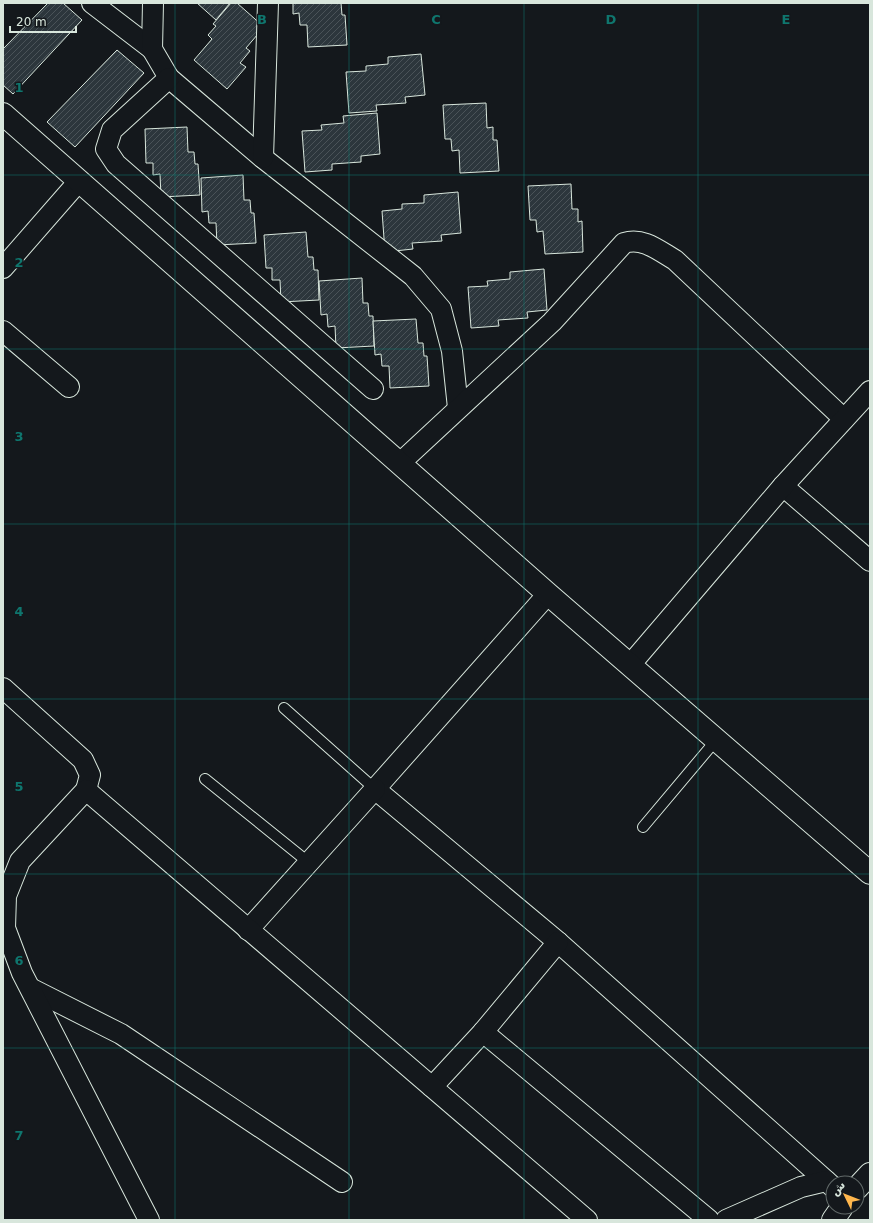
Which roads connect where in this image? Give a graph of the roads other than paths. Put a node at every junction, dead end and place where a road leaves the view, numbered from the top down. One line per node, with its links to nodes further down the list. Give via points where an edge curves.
1 (92, 3): 4 (street)
2 (153, 3): 4 (street)
3 (268, 3): 7 (street)
4 (152, 49): 5 (street)
5 (169, 78): 7 (street); 12 (street, via 112,130 106,149 116,164)
6 (3, 114): 8 (main road)
7 (263, 158): 14 (street, via 413,276 441,309 452,351)
8 (79, 181): 9 (street); 16 (main road)
9 (3, 268)
10 (3, 331): 11 (street)
11 (69, 387)
12 (373, 389)
13 (870, 391): 15 (street)
14 (458, 408): 15 (street, via 552,322 624,243 633,240 648,244 675,260); 16 (street)
15 (844, 419): 17 (street)
16 (400, 463): 19 (main road)
17 (783, 486): 18 (street); 20 (street)
18 (870, 561)
19 (548, 594): 20 (main road); 25 (street)
20 (630, 665): 23 (main road)
21 (3, 688): 26 (street, via 83,760 90,775)
22 (284, 708): 25 (lane)
23 (717, 739): 27 (lane); 29 (main road)
24 (205, 779): 28 (lane)
25 (375, 788): 28 (street); 31 (street)
26 (86, 790): 30 (street); 32 (street, via 20,861 6,896 5,928 22,973)
27 (643, 827)
28 (308, 862): 30 (street)
29 (870, 873)
30 (248, 930): 34 (street)
31 (558, 942): 33 (street); 35 (street)
32 (32, 989): 36 (street, via 121,1034); 38 (street)
33 (483, 1032): 34 (street); 40 (street)
34 (432, 1087): 39 (street)
35 (825, 1180)
36 (342, 1182)
37 (825, 1184): 41 (street, via 801,1187)
38 (149, 1220)
39 (587, 1220)
40 (709, 1220)
41 (726, 1220)

